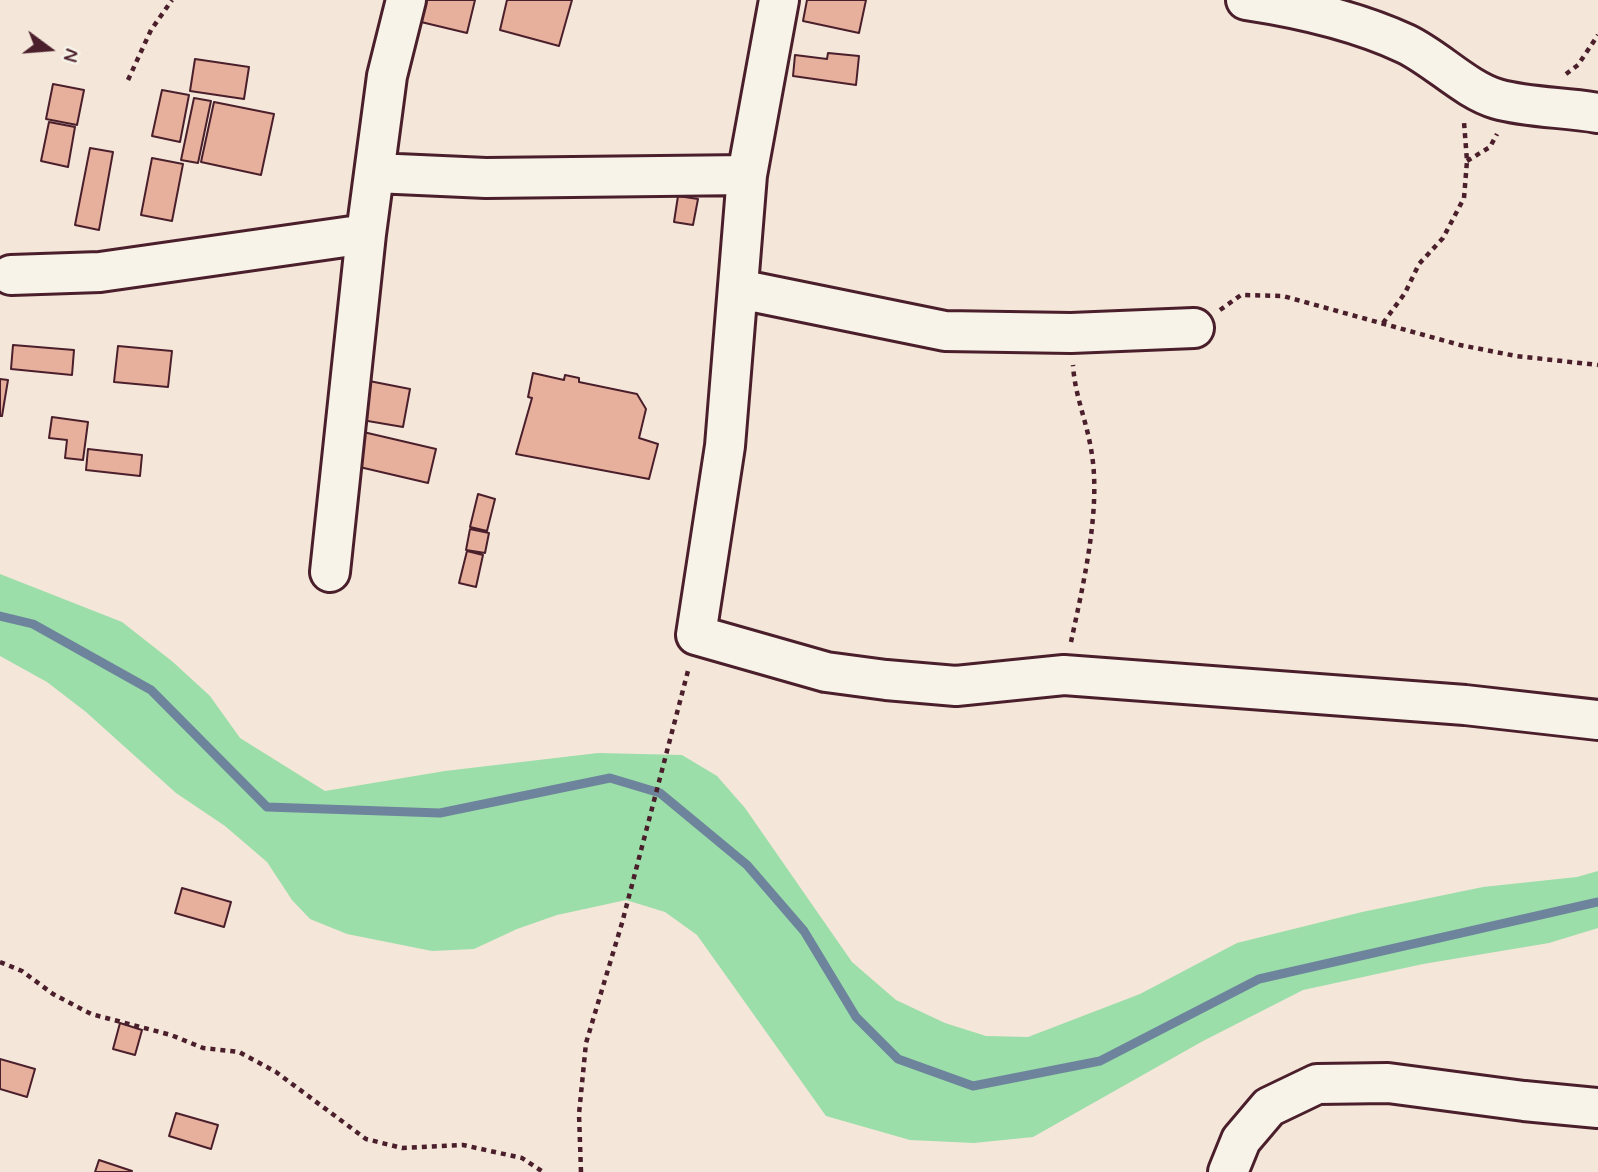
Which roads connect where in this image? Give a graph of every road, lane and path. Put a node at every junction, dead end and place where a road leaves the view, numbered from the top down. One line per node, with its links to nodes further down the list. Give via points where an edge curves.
1 (172, 0): 6 (path, via 150,30)
2 (406, 0): 8 (street, via 387,76)
3 (779, 0): 9 (street)
4 (1246, 0): 5 (street, via 1330,18 1405,44)
5 (1445, 66): 7 (street, via 1462,81 1498,99); 13 (path, via 1458,90 1464,119 1468,161 1464,198 1443,239 1419,264)
6 (128, 80)
7 (1598, 113)
8 (375, 173): 9 (street, via 486,178); 10 (street)
9 (747, 175): 12 (street)
10 (366, 234): 11 (street, via 100,272); 17 (street)
11 (10, 275)
12 (739, 289): 15 (street, via 946,331); 18 (street, via 725,446)
13 (1383, 323): 14 (path, via 1283,296 1241,295); 16 (path, via 1516,356)
14 (1194, 328): 15 (street)
15 (1071, 333): 19 (path, via 1075,394 1091,450 1093,498 1081,594)
16 (1598, 365)
17 (330, 572)
18 (696, 635): 19 (street, via 826,672 886,680 957,685); 24 (path, via 629,897 586,1043 579,1114)
19 (1064, 675): 20 (street, via 1465,705)
20 (1598, 720)
21 (0, 962): 23 (path, via 91,1014 172,1034 203,1048 239,1052 276,1072 366,1139 402,1148 463,1145 522,1158)
22 (1598, 1108): 25 (street, via 1388,1083 1317,1084 1269,1107 1241,1140)
23 (544, 1172)
24 (581, 1172)
25 (1228, 1172)

